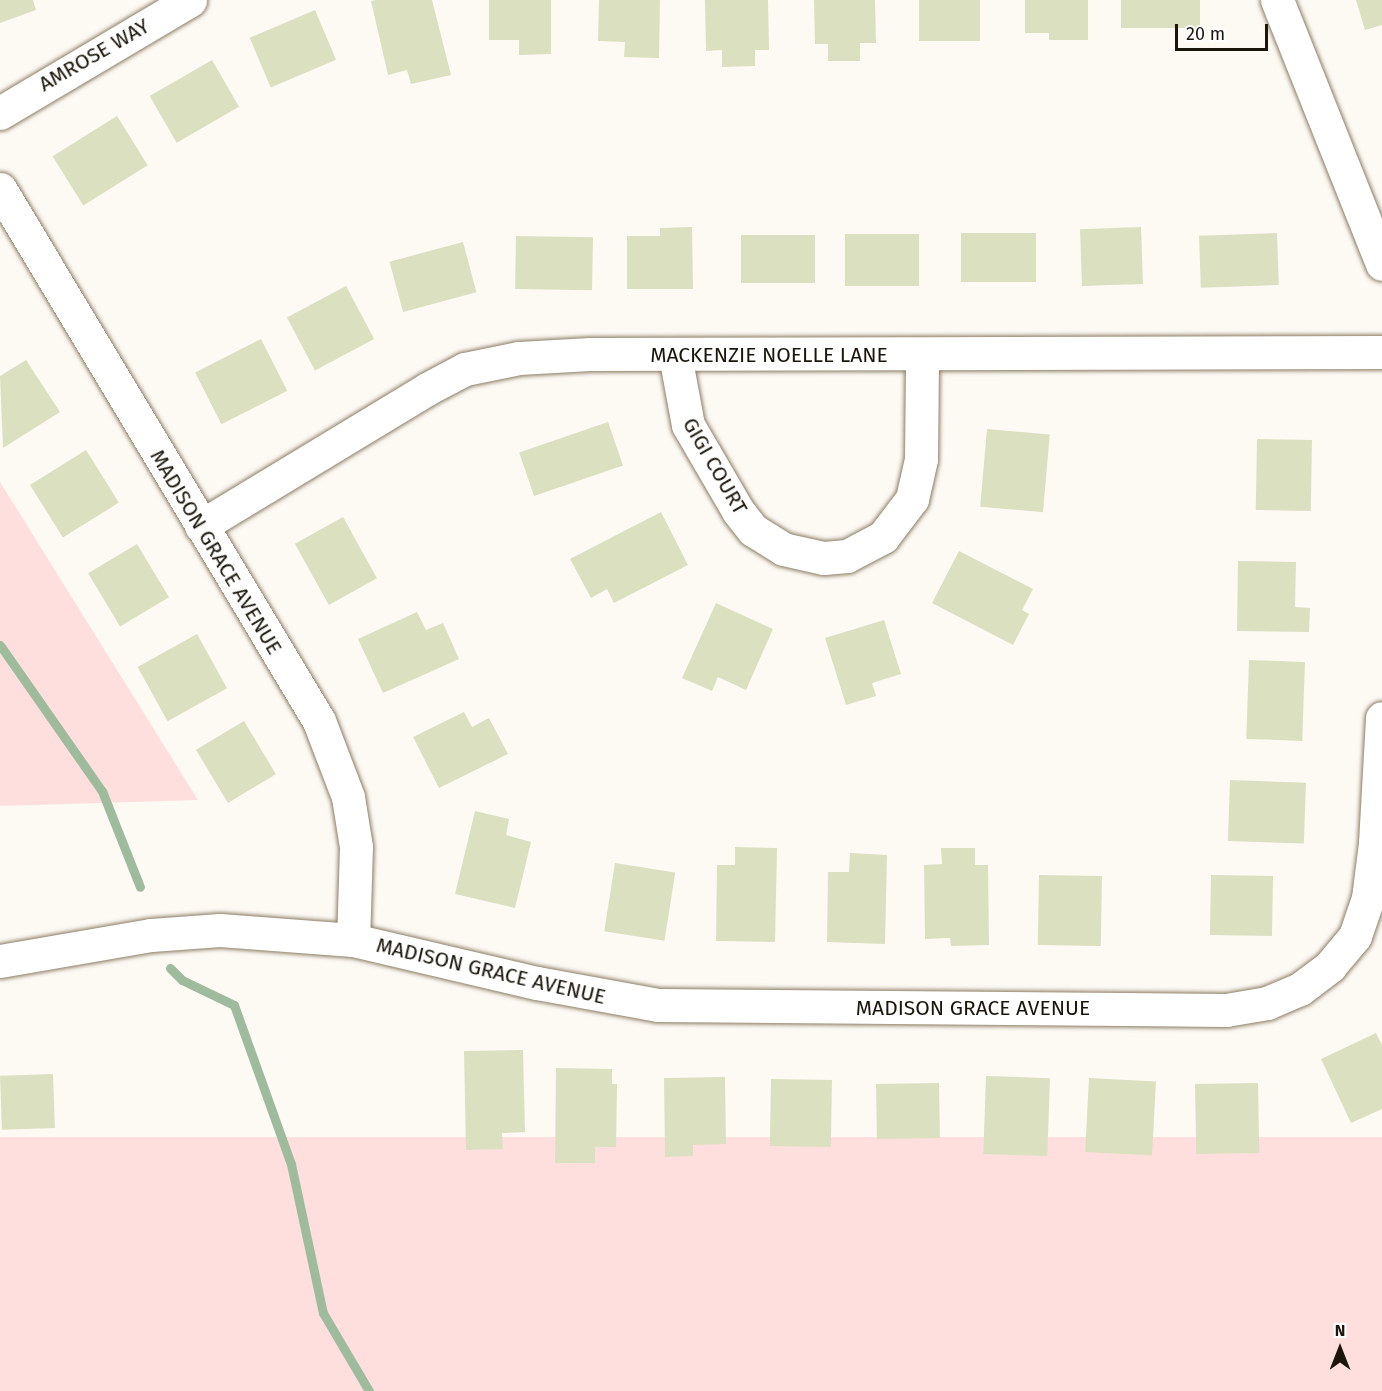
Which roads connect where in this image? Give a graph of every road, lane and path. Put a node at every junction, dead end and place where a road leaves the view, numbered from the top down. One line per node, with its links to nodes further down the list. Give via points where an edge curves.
1 (190, 0): 3 (street, AMROSE WAY)
2 (1277, 0): 5 (street)
3 (0, 113)
4 (0, 189): 9 (street, MADISON GRACE AVENUE)
5 (1382, 264)
6 (1382, 352): 8 (street, MACKENZIE NOELLE LANE)
7 (675, 355): 8 (street, MACKENZIE NOELLE LANE); 8 (street, GIGI COURT, via 688,425 738,511 753,530 783,549 824,558 847,556 883,537 912,499 921,459); 9 (street, MACKENZIE NOELLE LANE, via 519,358 465,369)
8 (922, 355)
9 (201, 526): 11 (street, MADISON GRACE AVENUE, via 319,721 337,759 356,847)
10 (1382, 718): 11 (street, MADISON GRACE AVENUE, via 1375,843 1368,898 1355,936 1315,978 1267,1003 1226,1010 658,1005 537,983)
11 (353, 940): 12 (street, MADISON GRACE AVENUE, via 220,930 151,935)
12 (0, 961)

